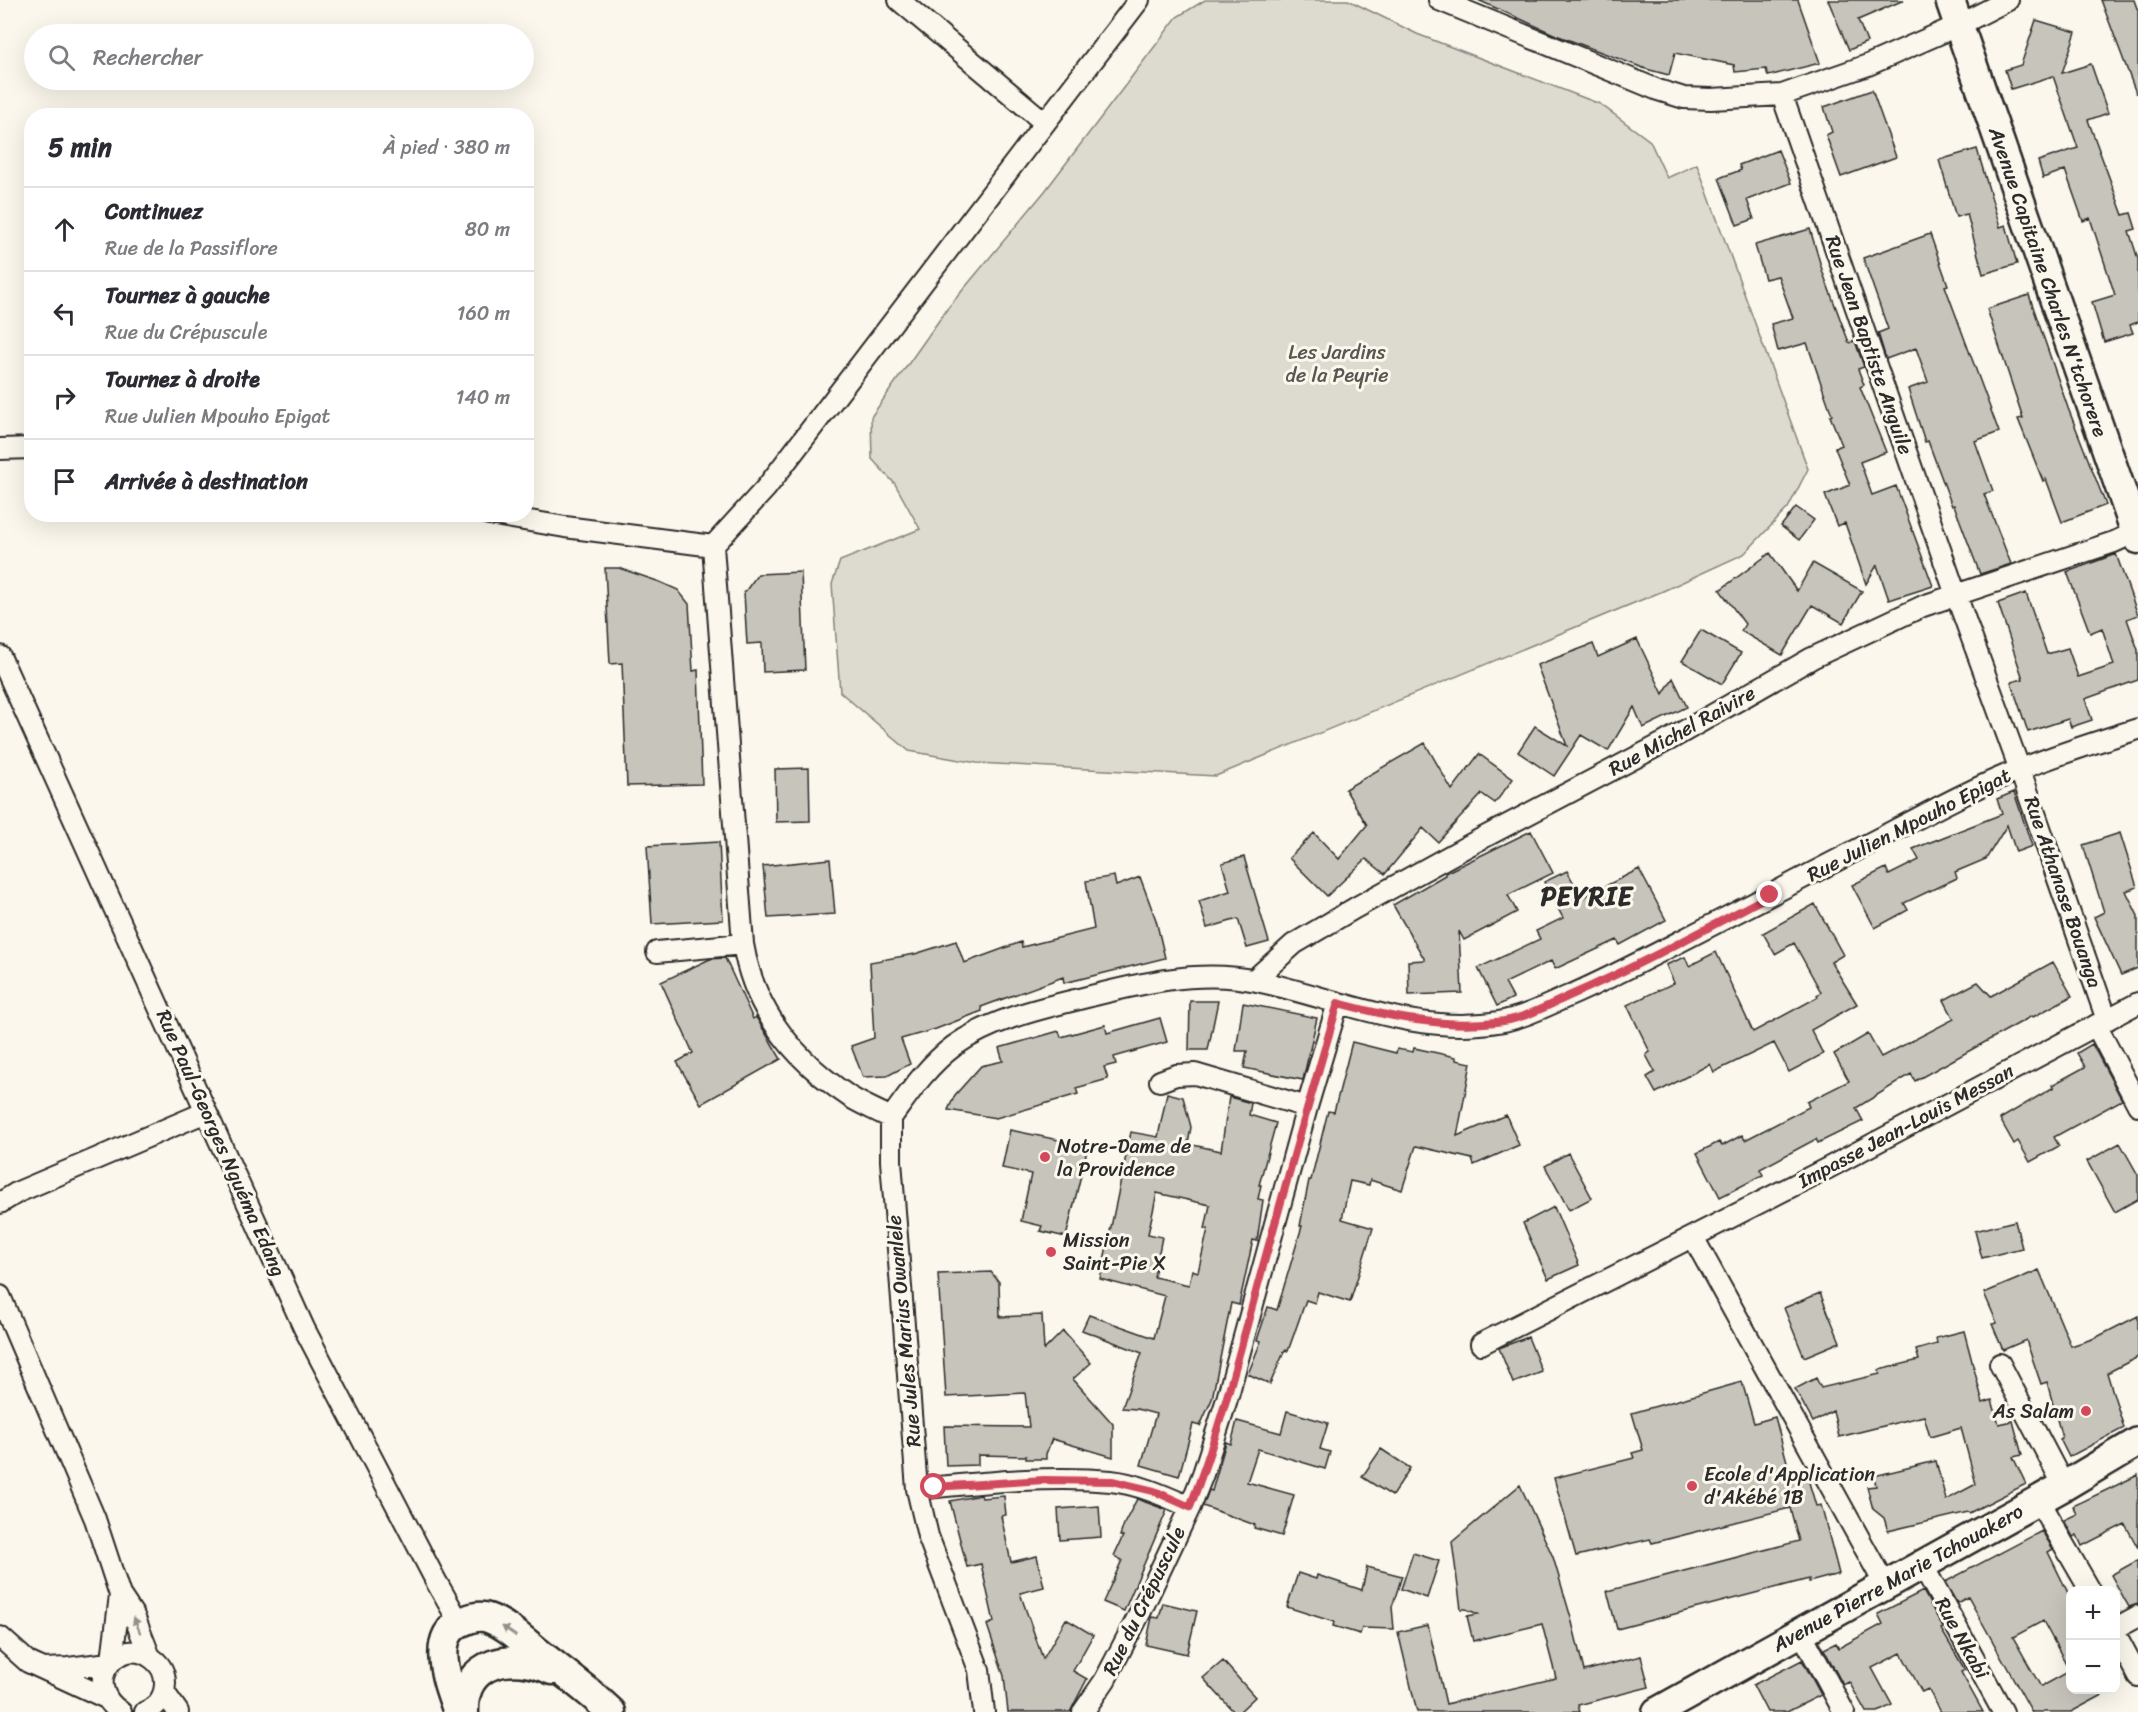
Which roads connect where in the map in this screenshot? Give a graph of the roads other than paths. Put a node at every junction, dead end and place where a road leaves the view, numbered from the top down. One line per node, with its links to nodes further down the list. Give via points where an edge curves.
1 (899, 0): 7 (street)
2 (1139, 0): 7 (street)
3 (1439, 0): 6 (street, via 1684,98)
4 (2008, 0): 5 (street)
5 (1954, 13): 6 (street, via 1868,65); 11 (main road, Avenue Capitaine Charles N'tchorere)
6 (1782, 95): 13 (street, Rue Jean Baptiste Anguile)
7 (1044, 122): 12 (street, via 766,488)
8 (24, 448): 9 (street)
9 (0, 449)
10 (534, 522): 12 (street)
11 (2135, 522): 13 (street, Rue Michel Raivire, via 2114,542)
12 (713, 546): 17 (street)
13 (1956, 595): 16 (street, Rue Athanase Bouanga); 19 (street, Rue Michel Raivire, via 1923,606 1812,658 1667,741 1425,870 1294,944)
14 (1, 660): 26 (street, Rue Paul-Georges Nguéma Edang)
15 (2138, 729): 16 (street, Rue Julien Mpouho Epigat)
16 (2020, 770): 20 (street, Rue Julien Mpouho Epigat, via 1925,814 1602,982 1534,1012 1499,1022 1461,1024 1385,1015); 22 (street, Rue Athanase Bouanga)
17 (743, 944): 18 (street); 27 (street, via 755,992 788,1043 852,1098)
18 (657, 952)
19 (1254, 980): 20 (street, Rue Julien Mpouho Epigat); 27 (street, Rue Julien Mpouho Epigat, via 1220,977 1150,982 1009,1019 956,1045 930,1066)
20 (1338, 1003): 25 (street, Rue du Crépuscule)
21 (2138, 1003): 22 (street, Impasse Jean-Louis Messan)
22 (2102, 1022): 24 (street, Rue Athanase Bouanga); 29 (street, Impasse Jean-Louis Messan)
23 (1160, 1081): 25 (street, via 1195,1074)
24 (2138, 1105)
25 (1307, 1107): 37 (street, Rue du Crépuscule, via 1227,1399)
26 (206, 1112): 28 (street); 43 (street, Rue Paul-Georges Nguéma Edang, via 304,1328)
27 (891, 1118): 35 (street, Rue Jules Marius Owanlele, via 891,1170)
28 (0, 1203)
29 (1693, 1237): 31 (street, Impasse Jean-Louis Messan); 39 (street)
30 (0, 1296): 41 (street, via 95,1519)
31 (1481, 1344)
32 (2000, 1364): 34 (street)
33 (2138, 1442): 34 (main road, Avenue Pierre Marie Tchouakero)
34 (2064, 1486): 36 (main road, Avenue Pierre Marie Tchouakero)
35 (916, 1489): 37 (street, via 1044,1480 1112,1481 1154,1491); 61 (street, Rue Jules Marius Owanlele, via 928,1536 979,1670)
36 (2038, 1500): 38 (main road, Avenue Pierre Marie Tchouakero); 40 (street)
37 (1190, 1507): 62 (street, Rue du Crépuscule, via 1111,1670)
38 (1922, 1564): 39 (main road, Avenue Pierre Marie Tchouakero); 65 (street, Rue Nkabi)
39 (1885, 1585): 45 (main road, Avenue Pierre Marie Tchouakero)
40 (2088, 1586)
41 (120, 1594): 48 (street, one-way to 41, via 134,1616); 49 (street)
42 (2138, 1616): 44 (street)
43 (459, 1622): 52 (main road, one-way to 43, via 486,1617); 58 (main road, via 449,1629 443,1658)
44 (2120, 1625)
45 (1801, 1632): 63 (main road, Avenue Pierre Marie Tchouakero); 64 (street)
46 (0, 1637): 50 (street, via 28,1662)
47 (2118, 1640): 51 (street)
48 (150, 1657): 49 (street, via 130,1652); 53 (street, via 163,1672)
49 (111, 1662): 50 (street); 54 (street, via 102,1680)
50 (44, 1669): 54 (street)
51 (2138, 1676)
52 (573, 1679): 59 (main road, via 542,1665 513,1660 496,1662 483,1669 471,1683 463,1700); 60 (main road)
53 (164, 1692): 56 (street); 57 (street)
54 (106, 1698): 55 (street)
55 (121, 1712)
56 (145, 1712)
57 (177, 1712)
58 (458, 1712)
59 (464, 1712)
60 (611, 1712)
61 (984, 1712)
62 (1083, 1712)
63 (1656, 1712)
64 (1844, 1712)
65 (2003, 1712)

